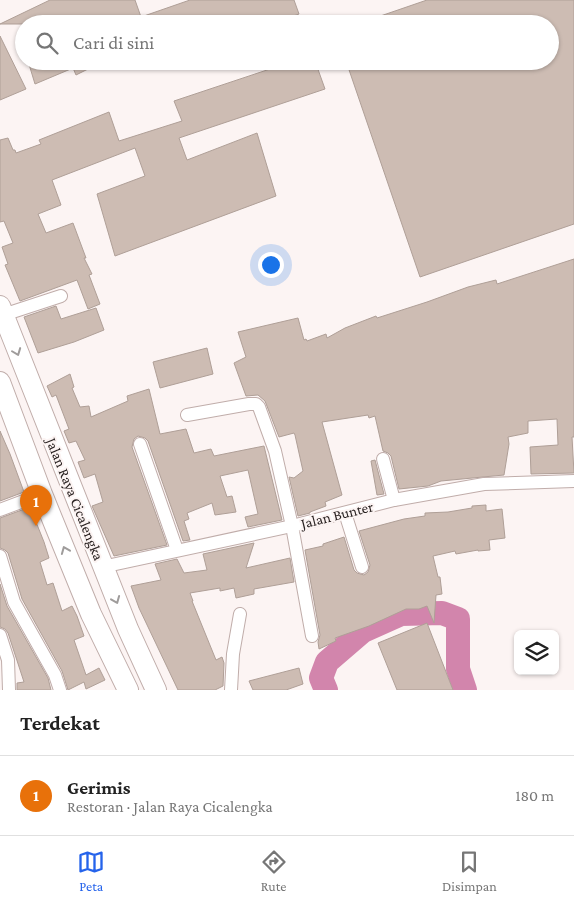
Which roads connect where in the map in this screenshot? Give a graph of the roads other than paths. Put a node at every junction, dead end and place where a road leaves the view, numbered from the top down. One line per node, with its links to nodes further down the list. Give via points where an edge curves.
1 (61, 296): 2 (street)
2 (2, 311): 15 (highway, Jalan Raya Cicalengka, one-way to 15)
3 (0, 382): 8 (highway, Jalan Raya Cicalengka)
4 (187, 415): 12 (street, via 249,404 259,407 275,451)
5 (140, 444): 13 (street)
6 (383, 458): 9 (street)
7 (574, 481): 9 (street, Jalan Bunter, via 484,484)
8 (42, 494): 10 (street); 22 (highway, Jalan Raya Cicalengka, one-way to 8, via 91,614)
9 (394, 500): 11 (street, Jalan Bunter)
10 (0, 510)
11 (345, 513): 12 (street, Jalan Bunter); 16 (street)
12 (292, 526): 13 (street, Jalan Bunter); 19 (street)
13 (177, 550): 15 (street, Jalan Bunter)
14 (0, 556): 21 (street, via 14,602)
15 (102, 567): 23 (highway, Jalan Raya Cicalengka, one-way to 23)
16 (362, 567)
17 (240, 614): 24 (street)
18 (0, 635): 20 (street, via 8,660)
19 (312, 636)
20 (9, 690)
21 (60, 690)
22 (128, 690)
23 (156, 690)
24 (231, 690)

